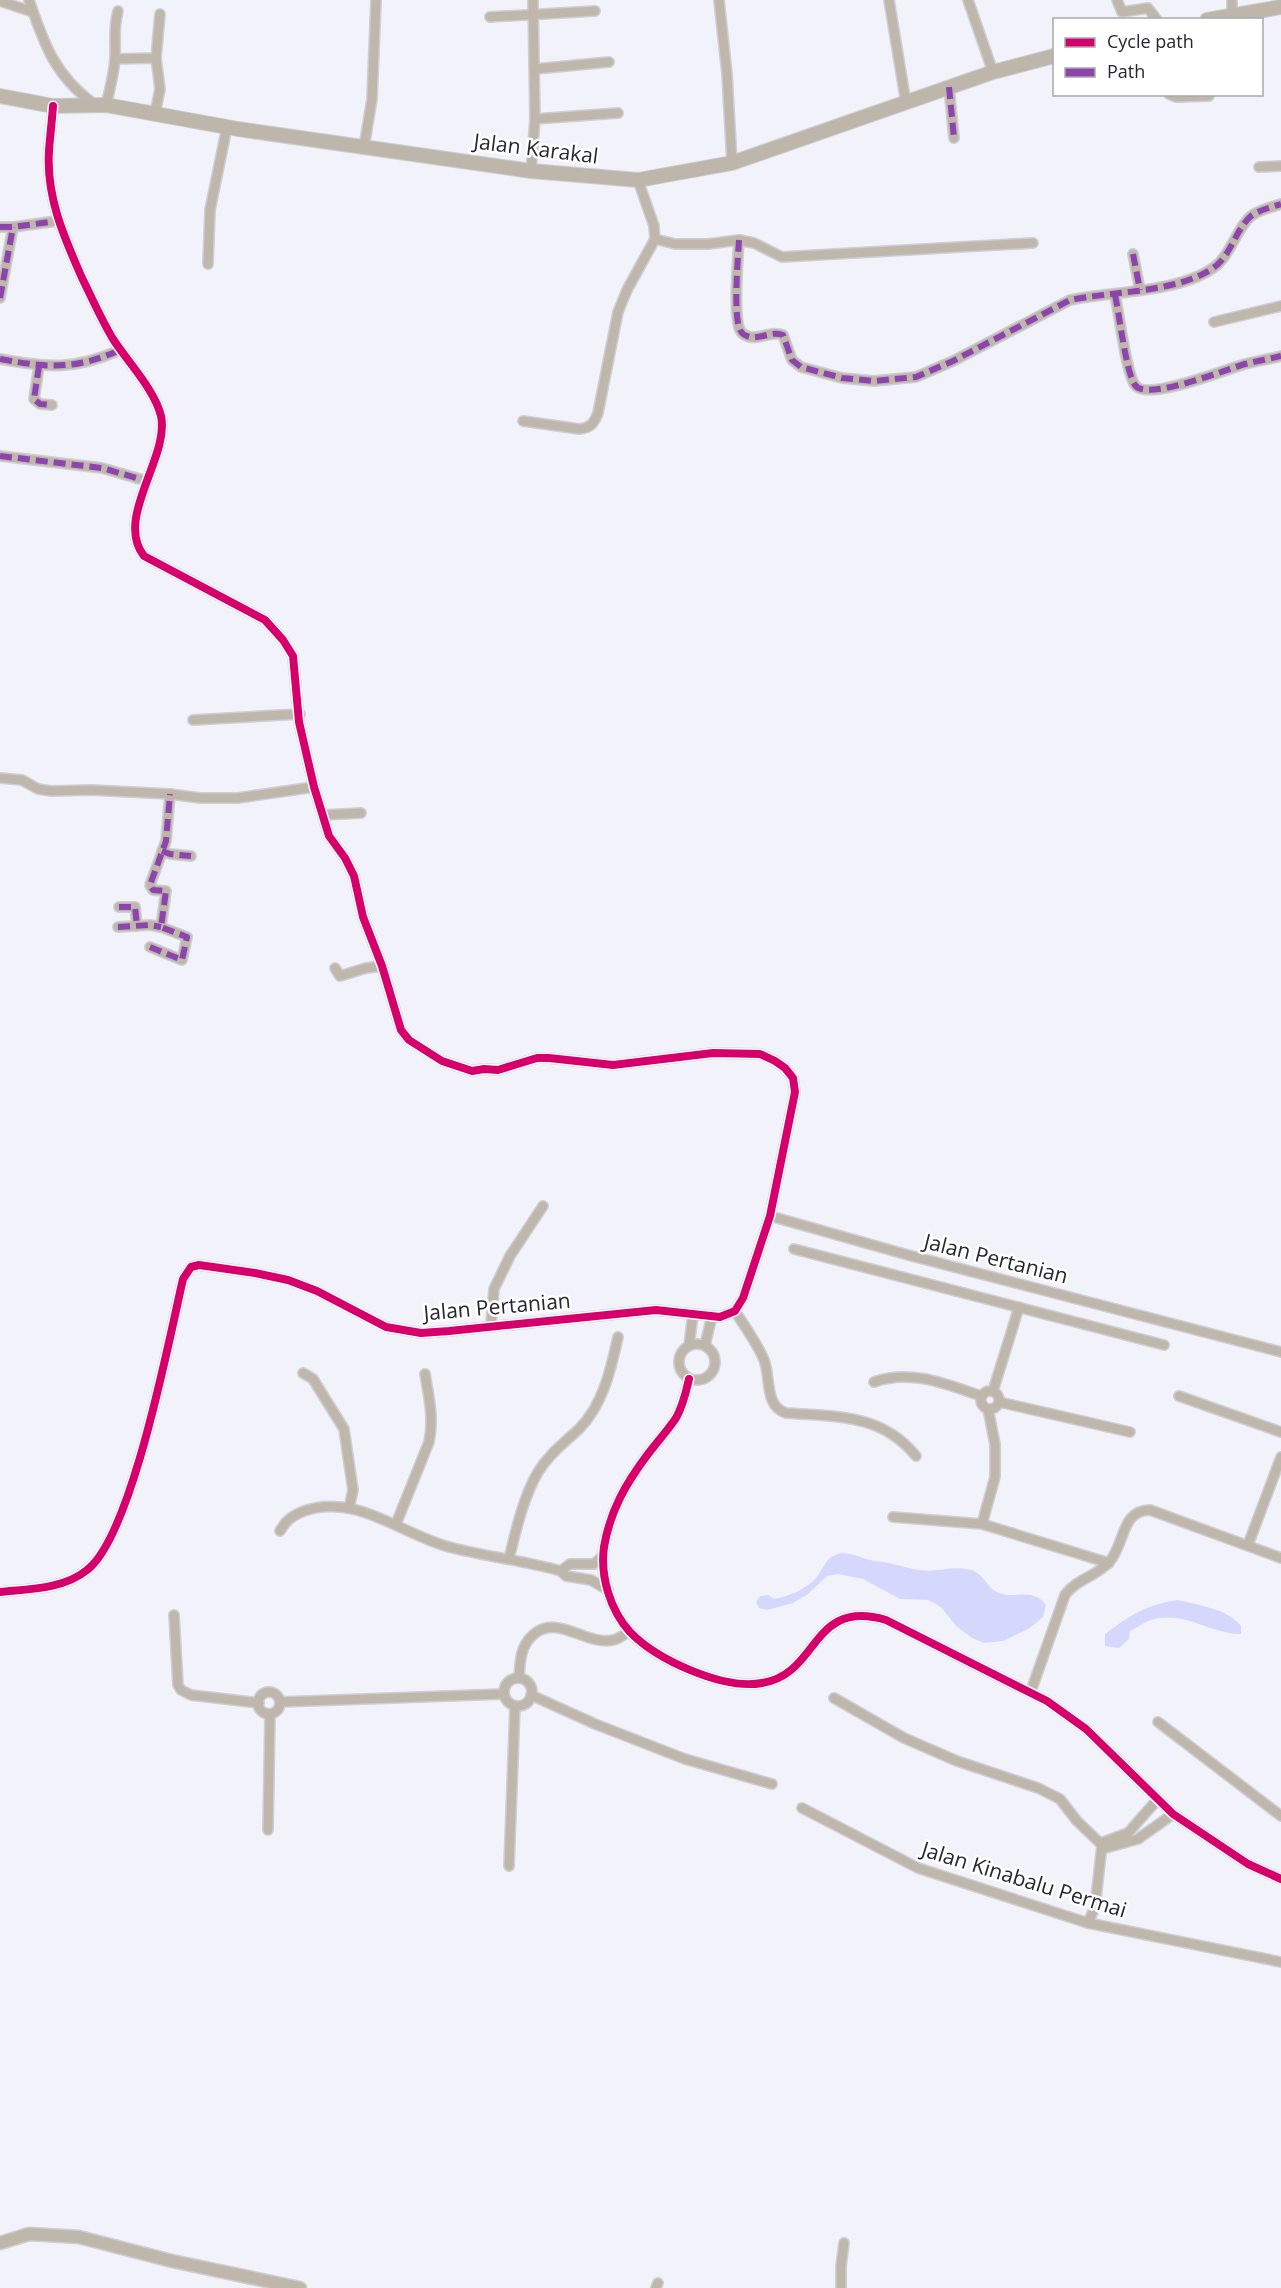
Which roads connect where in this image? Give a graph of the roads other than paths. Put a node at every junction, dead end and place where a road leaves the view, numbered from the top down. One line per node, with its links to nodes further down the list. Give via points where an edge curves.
1 (29, 0): 13 (street)
2 (376, 0): 37 (street, via 372,99)
3 (533, 0): 15 (street)
4 (719, 0): 38 (street)
5 (889, 0): 29 (street)
6 (968, 0): 24 (street)
7 (1118, 0): 17 (street, via 1122,12 1148,8)
8 (0, 1): 13 (street)
9 (1232, 7): 10 (main road); 18 (main road)
10 (1281, 7)
11 (118, 11): 21 (street)
12 (595, 11): 15 (street)
13 (33, 12): 30 (street, via 60,73 80,94)
14 (160, 14): 20 (street)
15 (532, 14): 16 (street); 23 (street)
16 (489, 17)
17 (1156, 18)
18 (1211, 18)
19 (1053, 56): 24 (main road, Jalan Karakal)
20 (156, 58): 21 (street); 33 (street, via 160,89)
21 (115, 59): 30 (street, via 112,80)
22 (609, 62): 23 (street)
23 (535, 69): 34 (street)
24 (993, 72): 25 (main road, Jalan Karakal)
25 (949, 87): 29 (main road, Jalan Karakal); 36 (street)
26 (0, 96): 31 (main road, Jalan Karakal)
27 (1174, 96): 28 (street)
28 (1209, 96)
29 (906, 103): 38 (main road, Jalan Karakal)
30 (100, 105): 31 (main road, Jalan Karakal); 33 (main road, Jalan Karakal)
31 (53, 106): 44 (street, via 48,152)
32 (618, 113): 34 (street)
33 (155, 114): 35 (main road, Jalan Karakal)
34 (535, 119): 41 (street)
35 (226, 127): 37 (main road, Jalan Karakal); 51 (street, via 210,210)
36 (954, 138)
37 (364, 147): 41 (main road, Jalan Karakal)
38 (732, 163): 42 (main road, Jalan Karakal)
39 (1281, 166): 40 (street)
40 (1259, 167)
41 (531, 171): 42 (main road, Jalan Karakal)
42 (638, 180): 47 (street)
43 (1281, 204): 52 (street, via 1249,218 1228,254 1203,274)
44 (57, 221): 46 (street); 57 (street, via 101,319)
45 (0, 227): 46 (street)
46 (13, 227): 54 (street)
47 (655, 239): 48 (street, via 675,244); 62 (street, via 618,312 594,423 579,429)
48 (739, 240): 49 (street, via 782,257); 53 (street, via 740,329 748,337 783,335 795,364 842,378 874,381 916,377 1070,300)
49 (1034, 243)
50 (1133, 254): 52 (street)
51 (208, 264)
52 (1140, 290): 53 (street)
53 (1115, 295): 58 (street, via 1129,369 1140,390 1170,387)
54 (0, 298)
55 (1281, 306): 56 (street)
56 (1214, 322)
57 (120, 350): 60 (street, via 84,364); 64 (street, via 161,414 161,436)
58 (1281, 356)
59 (0, 359): 60 (street)
60 (39, 366): 61 (street, via 34,399 36,403)
61 (52, 405)
62 (523, 421)
63 (0, 456): 64 (street, via 102,468)
64 (147, 481): 65 (street, via 136,520 136,542 141,552 265,620 292,656)
65 (300, 714): 66 (street); 68 (street)
66 (193, 720)
67 (0, 778): 69 (street, via 22,780 51,791)
68 (314, 787): 69 (street, via 230,798); 71 (street)
69 (170, 794): 72 (street)
70 (361, 813): 71 (street)
71 (323, 816): 79 (street, via 329,836 354,876 363,917)
72 (162, 851): 73 (street); 77 (street, via 150,885 153,890 166,891)
73 (191, 856)
74 (119, 907): 75 (street, via 135,907)
75 (137, 926): 76 (street); 77 (street)
76 (118, 927)
77 (161, 927): 78 (street, via 187,937 182,960)
78 (150, 947)
79 (382, 966): 80 (street, via 340,976); 82 (street, via 401,1030 409,1040 442,1060 472,1071 498,1070 537,1058 613,1065 713,1053 760,1054 775,1060 793,1078 795,1092)
80 (335, 968)
81 (543, 1206): 88 (street, via 494,1289)
82 (770, 1216): 85 (street, via 743,1299); 93 (street, Jalan Pertanian)
83 (794, 1249): 84 (street)
84 (1019, 1307): 91 (street); 98 (street)
85 (735, 1311): 87 (street, Jalan Pertanian); 105 (street, via 764,1360 776,1409 870,1422 898,1437)
86 (693, 1314): 87 (street, Jalan Pertanian); 88 (street, Jalan Pertanian, via 648,1310); 92 (street)
87 (712, 1316): 90 (street)
88 (491, 1326): 119 (street, Jalan Pertanian, via 400,1331 288,1280 210,1266 191,1268 183,1279 127,1497 105,1548 92,1567 76,1578)
89 (618, 1337): 115 (street, via 610,1372 593,1411 552,1453 537,1475)
90 (705, 1345): 92 (street); 96 (street, via 714,1356 712,1371 705,1378)
91 (1164, 1345)
92 (689, 1346): 96 (street, via 679,1362)
93 (1281, 1352)
94 (303, 1373): 107 (street, via 312,1379 344,1429 353,1490)
95 (425, 1374): 109 (street, via 432,1428)
96 (689, 1379): 113 (street, via 675,1419 619,1496)
97 (874, 1382): 99 (street, via 898,1376 916,1377)
98 (993, 1391): 99 (street); 101 (street)
99 (981, 1396): 102 (street)
100 (1179, 1396): 104 (street)
101 (999, 1402): 102 (street); 103 (street)
102 (988, 1409): 110 (street, via 995,1444 995,1477)
103 (1130, 1432)
104 (1281, 1432)
105 (916, 1456)
106 (1281, 1457): 112 (street)
107 (350, 1508): 109 (street); 111 (street, via 314,1508 286,1520)
108 (893, 1517): 110 (street)
109 (396, 1524): 115 (street, via 429,1541)
110 (982, 1524): 116 (street)
111 (280, 1531)
112 (1248, 1545): 114 (street); 116 (street, via 1144,1510 1129,1519)
113 (603, 1556): 117 (street, via 594,1564 570,1564); 118 (street)
114 (1281, 1558)
115 (509, 1559): 117 (street)
116 (1109, 1563): 123 (street, via 1065,1595)
117 (561, 1571): 118 (street)
118 (608, 1590): 121 (street, via 612,1605)
119 (0, 1592)
120 (174, 1615): 128 (street, via 178,1685 182,1690 191,1695)
121 (629, 1631): 122 (street, via 615,1640 606,1640 556,1627 540,1629 529,1638 522,1652); 123 (street, via 684,1666 740,1685 771,1682 804,1657 823,1632 843,1618 874,1616)
122 (519, 1678): 124 (street, via 506,1684); 125 (street, via 527,1682)
123 (1031, 1691): 133 (street, via 1079,1724)
124 (504, 1694): 127 (street); 129 (street, via 507,1702)
125 (531, 1695): 129 (street, via 527,1703); 132 (street, via 685,1759)
126 (834, 1698): 138 (street, via 904,1738 1060,1798)
127 (280, 1702): 128 (street, via 277,1695 269,1692 262,1695); 130 (street, via 278,1710)
128 (259, 1703): 130 (street, via 262,1711)
129 (515, 1706): 139 (street)
130 (270, 1713): 137 (street)
131 (1158, 1722): 136 (street)
132 (772, 1784)
133 (1157, 1800): 135 (street); 138 (street, via 1128,1833)
134 (802, 1808): 141 (street, Jalan Kinabalu Permai, via 918,1868)
135 (1173, 1814): 138 (street, via 1138,1839); 140 (street, via 1248,1864)
136 (1281, 1816)
137 (268, 1830)
138 (1101, 1846): 141 (street, via 1095,1907)
139 (509, 1866)
140 (1281, 1879)
141 (1088, 1923): 142 (street, Jalan Kinabalu Permai)
142 (1281, 1962)
143 (0, 2243): 145 (street, via 29,2234 79,2236 172,2261)
144 (844, 2243): 146 (street)
145 (300, 2288)
146 (842, 2288)

